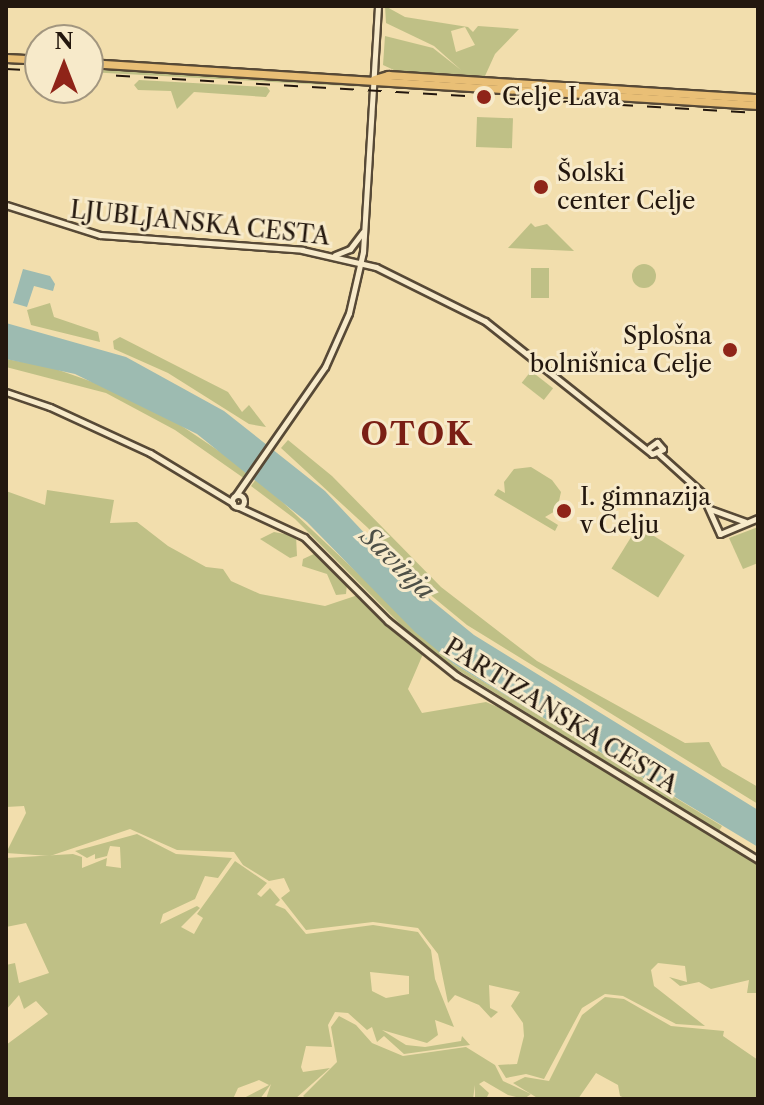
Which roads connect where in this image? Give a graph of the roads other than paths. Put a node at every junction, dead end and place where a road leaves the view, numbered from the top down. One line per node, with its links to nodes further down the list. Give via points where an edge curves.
1 (378, 6): 3 (street)
2 (104, 64): 3 (main road)
3 (374, 79): 4 (main road, via 388,75); 5 (main road); 7 (street)
4 (758, 98)
5 (758, 105)
6 (6, 205): 8 (street, LJUBLJANSKA CESTA, via 100,235)
7 (365, 227): 8 (street, via 350,249); 9 (street)
8 (333, 256): 9 (street, LJUBLJANSKA CESTA)
9 (362, 263): 11 (street, LJUBLJANSKA CESTA, via 414,282 485,321); 13 (street, via 338,341)
10 (6, 392): 13 (street, via 150,453 223,497)
11 (650, 447): 12 (street, LJUBLJANSKA CESTA); 12 (street, LJUBLJANSKA CESTA, via 660,443)
12 (659, 454): 14 (street, LJUBLJANSKA CESTA, via 697,488)
13 (238, 500): 17 (street, PARTIZANSKA CESTA, via 304,537 388,621 457,676)
14 (709, 508): 16 (street); 16 (street, LJUBLJANSKA CESTA, via 720,534)
15 (758, 518): 16 (street)
16 (746, 522)
17 (758, 860)

